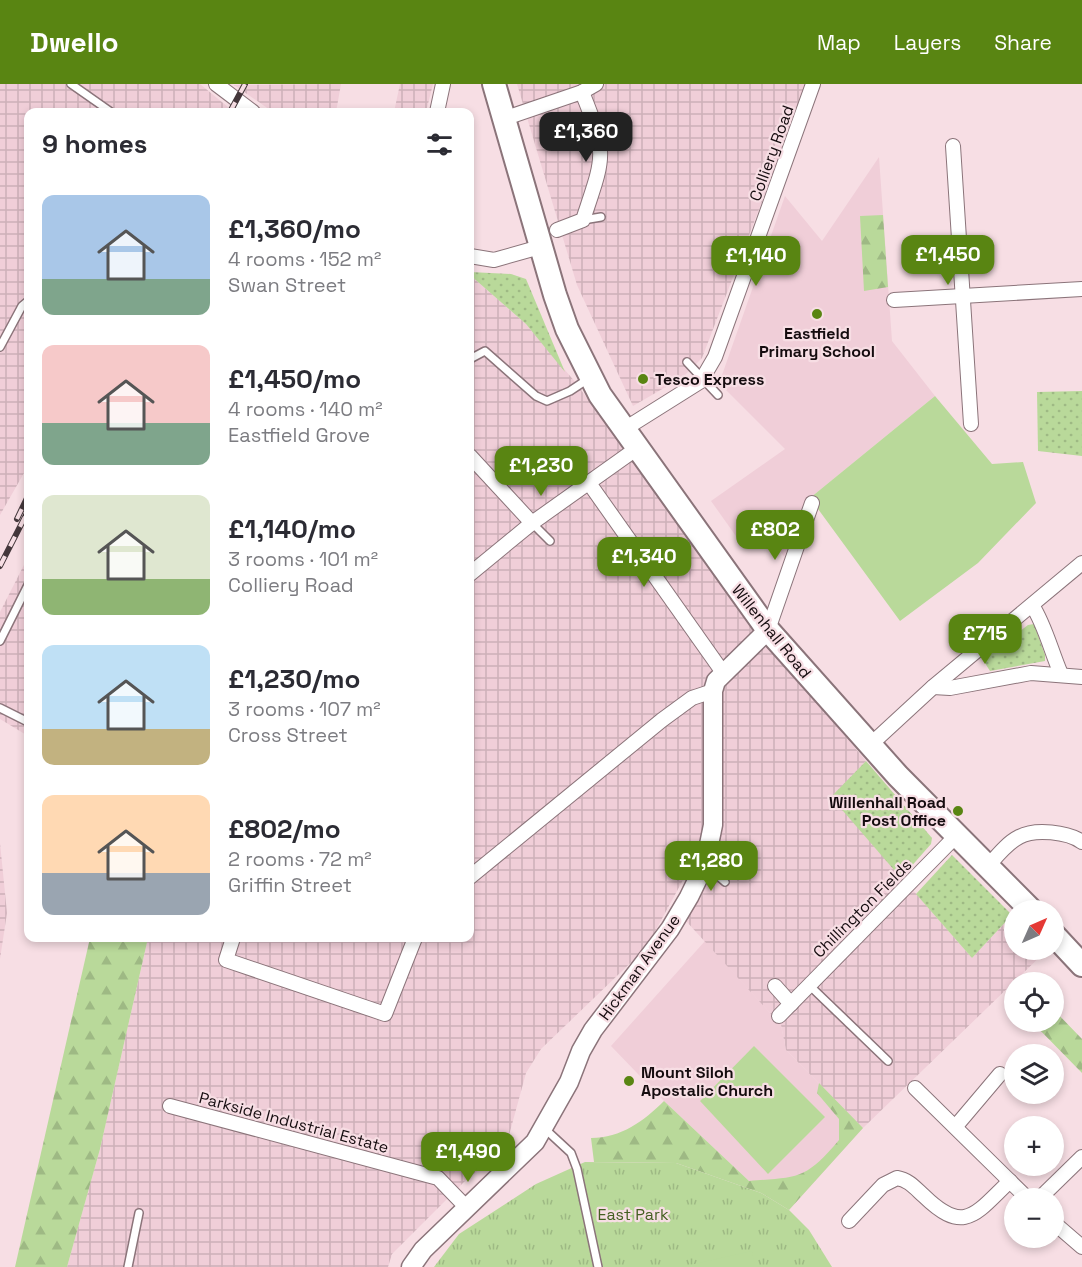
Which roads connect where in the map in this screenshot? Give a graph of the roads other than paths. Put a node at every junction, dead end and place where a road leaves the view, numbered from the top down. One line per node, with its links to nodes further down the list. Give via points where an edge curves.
1 (71, 84): 8 (lane)
2 (216, 84): 9 (street)
3 (443, 84): 10 (street)
4 (494, 84): 11 (highway, Willenhall Road)
5 (596, 84): 7 (street)
6 (813, 84): 26 (street, Colliery Road, via 715,357)
7 (582, 92): 11 (street); 14 (street, via 602,153 602,165)
8 (105, 108)
9 (248, 108)
10 (438, 108)
11 (506, 118): 16 (highway, Willenhall Road)
12 (953, 146): 19 (street)
13 (601, 217): 14 (lane)
14 (583, 220): 15 (street)
15 (557, 230)
16 (540, 247): 17 (street, via 494,260); 25 (highway, Willenhall Road, via 567,328)
17 (474, 257)
18 (1082, 288): 19 (street)
19 (965, 298): 20 (street); 28 (street)
20 (894, 300)
21 (24, 304): 22 (lane)
22 (0, 347)
23 (474, 357): 25 (lane, via 485,351 536,396 547,401)
24 (687, 362): 26 (lane)
25 (590, 378): 29 (highway, Willenhall Road)
26 (702, 379): 27 (lane); 29 (street, Colliery Road)
27 (718, 394)
28 (971, 424)
29 (623, 430): 30 (highway, Willenhall Road)
30 (636, 449): 32 (street); 40 (highway, Willenhall Road)
31 (474, 460): 34 (street)
32 (589, 483): 34 (street); 42 (street)
33 (812, 503): 40 (street)
34 (532, 523): 35 (lane); 37 (street)
35 (550, 541)
36 (1082, 562): 39 (street)
37 (474, 570)
38 (24, 593): 41 (lane)
39 (1032, 605): 43 (street); 45 (street)
40 (768, 630): 42 (street); 49 (highway, Willenhall Road)
41 (0, 641)
42 (724, 674): 46 (street)
43 (1061, 674): 44 (street); 45 (street, via 1031,673 950,688)
44 (1082, 676)
45 (933, 687): 49 (street)
46 (713, 691): 52 (street, Hickman Avenue, via 713,825); 54 (street, via 692,698 662,720)
47 (0, 708): 48 (lane)
48 (24, 720)
49 (869, 746): 50 (highway, Willenhall Road)
50 (957, 835): 53 (highway, Willenhall Road); 61 (street, Chillington Fields)
51 (1082, 842): 53 (street, via 1074,836 1054,833 1020,836)
52 (705, 864): 55 (lane); 70 (street, Hickman Avenue, via 670,929 593,1030)
53 (988, 866): 56 (highway, Willenhall Road)
54 (474, 874)
55 (725, 882)
56 (1020, 900)
57 (231, 942): 58 (street, via 226,960 385,1014)
58 (412, 942)
59 (1064, 946): 60 (highway)
60 (1082, 965)
61 (809, 985): 63 (street, Chillington Fields); 65 (lane)
62 (775, 986): 63 (street)
63 (791, 1004): 64 (street, Chillington Fields)
64 (779, 1016)
65 (888, 1061)
66 (1000, 1074): 69 (street)
67 (915, 1088): 69 (street)
68 (170, 1106): 75 (street, Parkside Industrial Estate, via 438,1178)
69 (956, 1126): 72 (street)
70 (544, 1128): 75 (street, Hickman Avenue, via 513,1166); 82 (lane, via 571,1153)
71 (1082, 1157): 74 (street)
72 (1010, 1181): 73 (street); 77 (street, via 975,1213 960,1218 939,1211 910,1183 897,1178 884,1185)
73 (1017, 1188)
74 (1050, 1188)
75 (467, 1208): 81 (street, Hickman Avenue)
76 (139, 1213): 80 (lane)
77 (849, 1221)
78 (1064, 1232): 79 (street)
79 (1082, 1248)
80 (128, 1267)
81 (411, 1267)
82 (598, 1267)

